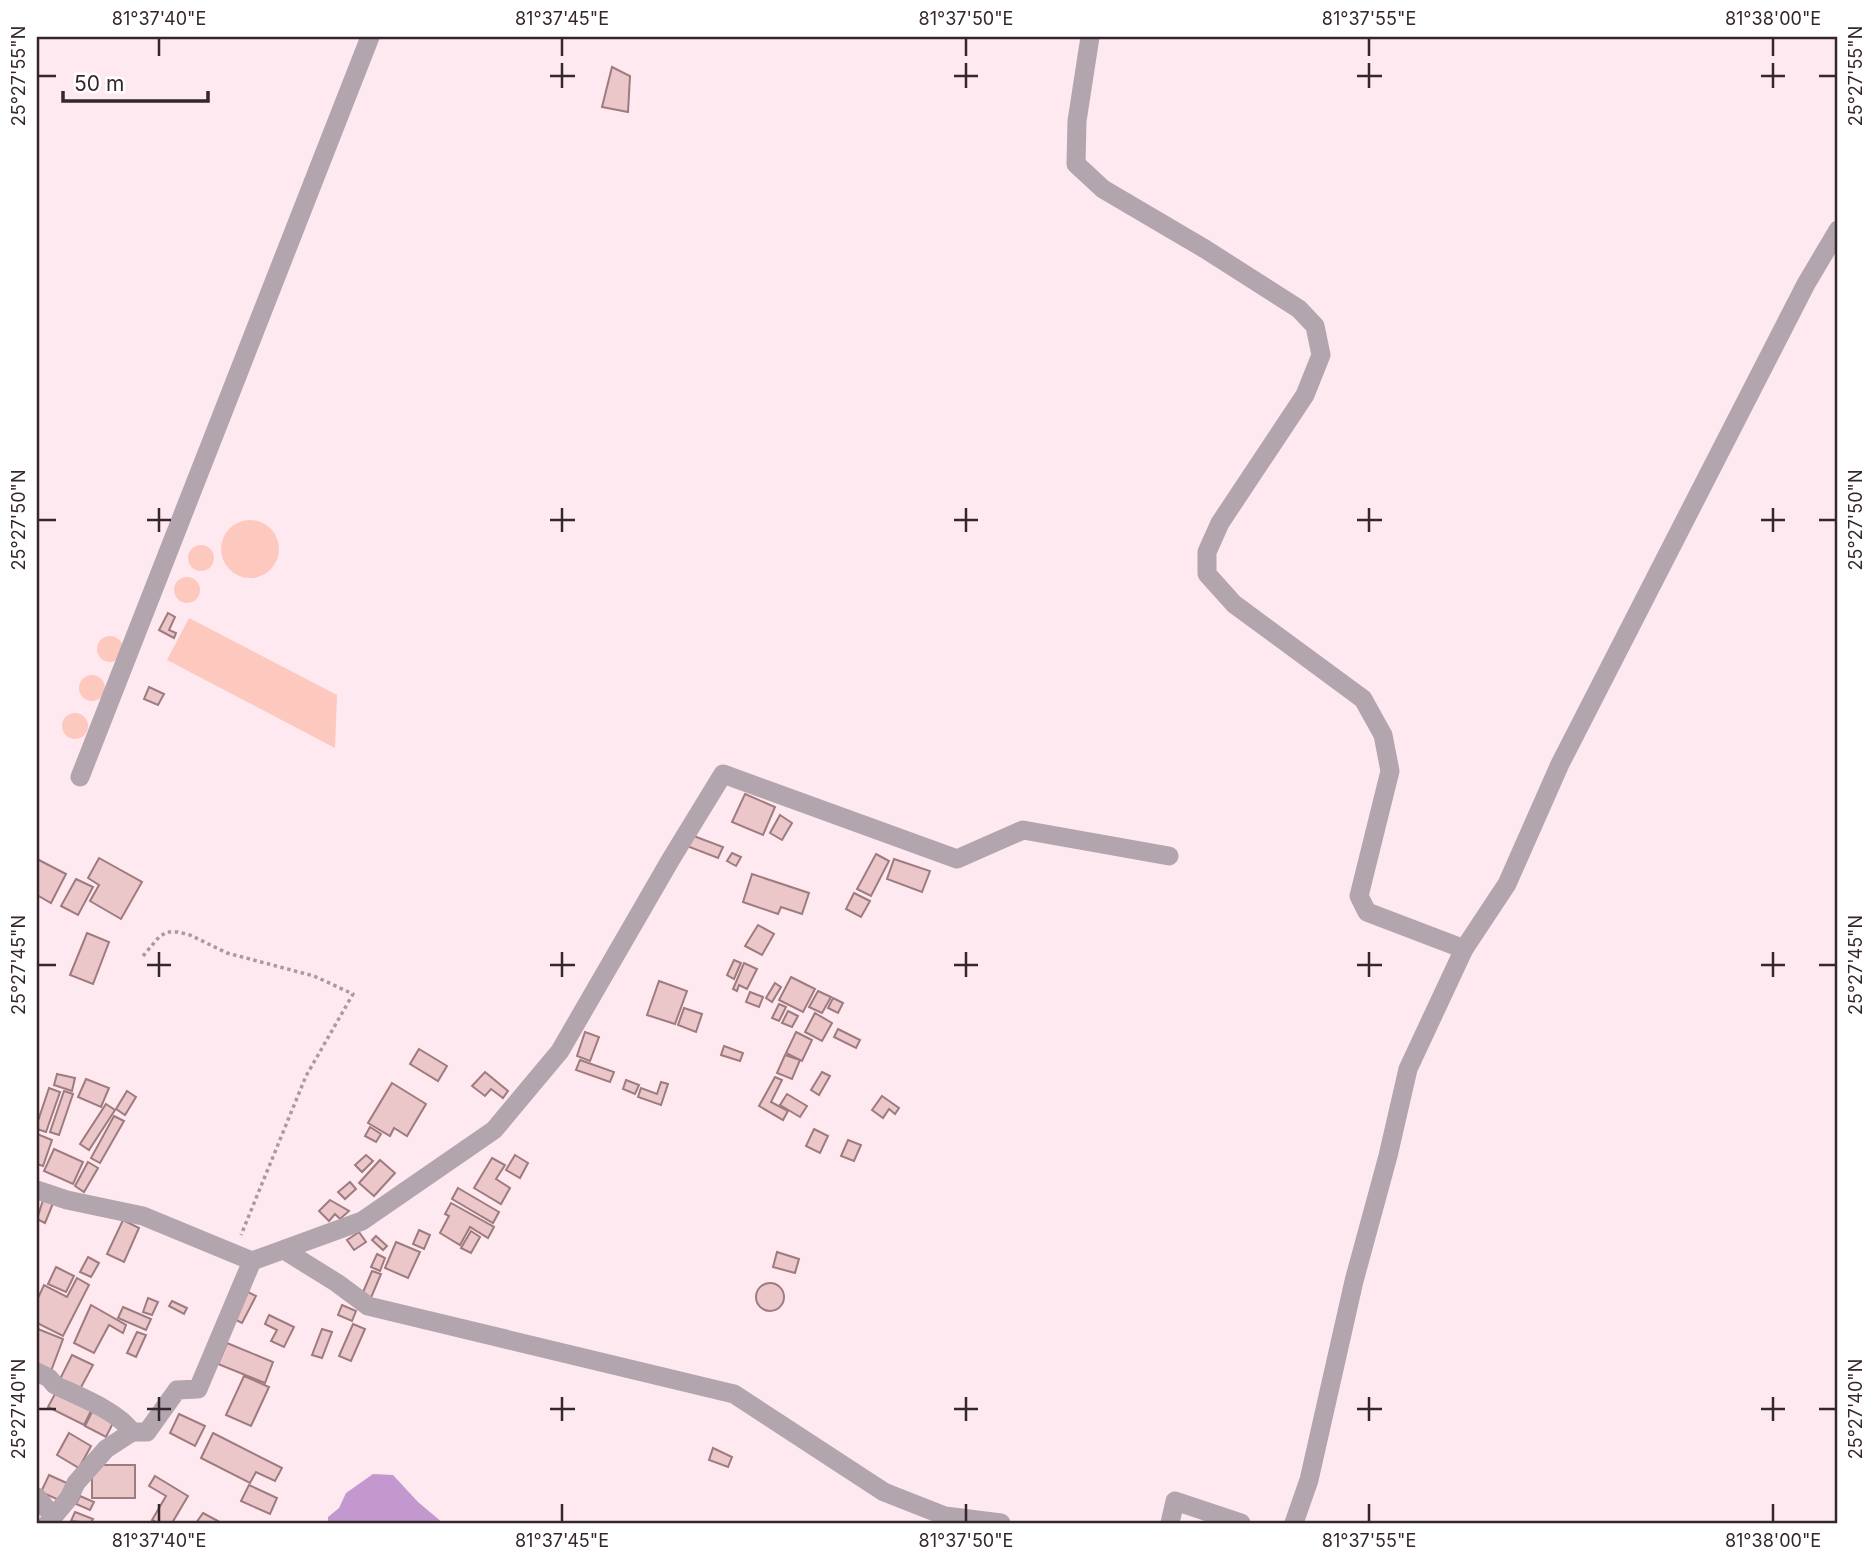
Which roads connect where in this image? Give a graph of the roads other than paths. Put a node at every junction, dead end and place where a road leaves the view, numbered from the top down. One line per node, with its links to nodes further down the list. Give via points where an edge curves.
1 (370, 37): 4 (street)
2 (1090, 37): 6 (street, via 1077,121 1076,164 1102,190 1217,256 1299,309 1315,326 1321,355 1305,395 1220,523 1207,552 1207,574 1234,604 1363,699 1383,736 1390,771 1359,896 1367,912)
3 (1838, 230): 6 (street, via 1560,764 1507,884)
4 (80, 777)
5 (1169, 856): 8 (street, via 1023,830 957,859 723,774 560,1051 494,1130 362,1221)
6 (1464, 949): 17 (street, via 1408,1069)
7 (37, 1190): 9 (street, via 143,1216)
8 (284, 1250): 9 (street); 14 (street, via 368,1306 734,1394 884,1492 945,1516)
9 (242, 1257): 11 (street, via 198,1389 177,1390 147,1432)
10 (37, 1372): 11 (street, via 110,1413)
11 (132, 1432): 13 (street, via 106,1449)
12 (37, 1497): 13 (street)
13 (50, 1519)
14 (1001, 1523)
15 (1170, 1523): 16 (street, via 1175,1501)
16 (1241, 1523)
17 (1294, 1523)

